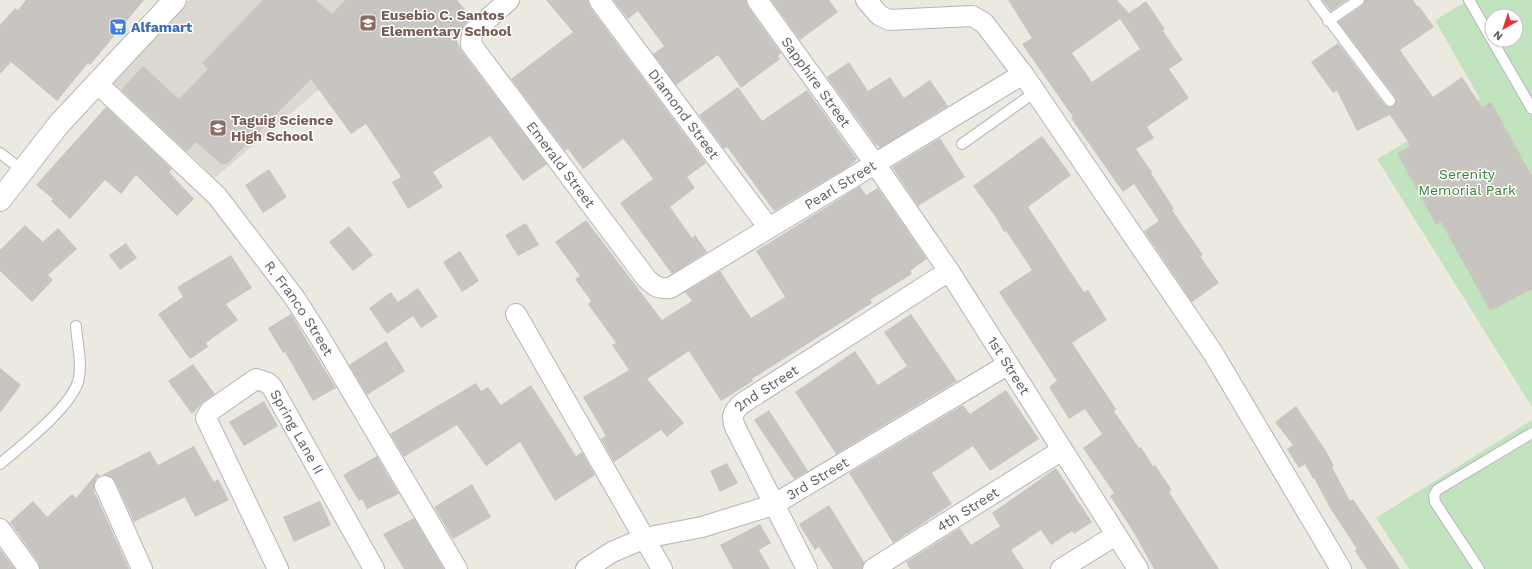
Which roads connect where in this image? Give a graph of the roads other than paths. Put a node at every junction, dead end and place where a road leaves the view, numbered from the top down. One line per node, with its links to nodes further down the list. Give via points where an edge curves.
1 (174, 0): 11 (main road)
2 (509, 0): 22 (street, Emerald Street, via 472,33 473,47)
3 (599, 0): 20 (street, Diamond Street)
4 (757, 0): 17 (street, Sapphire Street)
5 (866, 0): 10 (street, via 879,15 890,20 972,16 978,18)
6 (1314, 0): 9 (lane)
7 (1359, 0): 9 (lane)
8 (1468, 0): 14 (lane)
9 (1328, 21): 13 (lane)
10 (1023, 74): 12 (street); 17 (street, Pearl Street)
11 (97, 83): 18 (main road, via 59,124); 38 (street, R. Franco Street, via 217,196 294,297)
12 (1035, 92): 15 (lane); 45 (street, via 1213,353)
13 (1390, 101)
14 (1532, 109)
15 (962, 144)
16 (0, 153): 18 (lane)
17 (876, 164): 20 (street, Pearl Street); 21 (street, 1st Street)
18 (22, 170): 19 (main road)
19 (0, 200)
20 (768, 227): 22 (street, Pearl Street, via 670,288)
21 (949, 271): 25 (street, 1st Street); 30 (street, 2nd Street, via 737,408 732,418)
22 (655, 287)
23 (516, 314): 33 (street)
24 (76, 326): 28 (lane, via 78,381 70,397)
25 (1007, 365): 27 (street, 1st Street); 30 (street, 3rd Street)
26 (1532, 433): 46 (lane, via 1436,490 1434,495 1435,502)
27 (1062, 450): 32 (street, 1st Street); 42 (street, 4th Street)
28 (0, 464)
29 (105, 486): 35 (street)
30 (773, 505): 33 (street, 3rd Street, via 702,527); 41 (street, 2nd Street)
31 (0, 529): 34 (street)
32 (1116, 535): 43 (street); 44 (street, 1st Street)
33 (645, 538): 39 (street, 3rd Street, via 612,552); 40 (street)
34 (29, 569)
35 (142, 569)
36 (278, 569): 37 (street, Spring Lane II, via 206,418 210,411 256,379 272,387)
37 (374, 569)
38 (457, 569)
39 (586, 569)
40 (662, 569)
41 (807, 569)
42 (873, 569)
43 (1061, 569)
44 (1138, 569)
45 (1341, 569)
46 (1480, 569)

